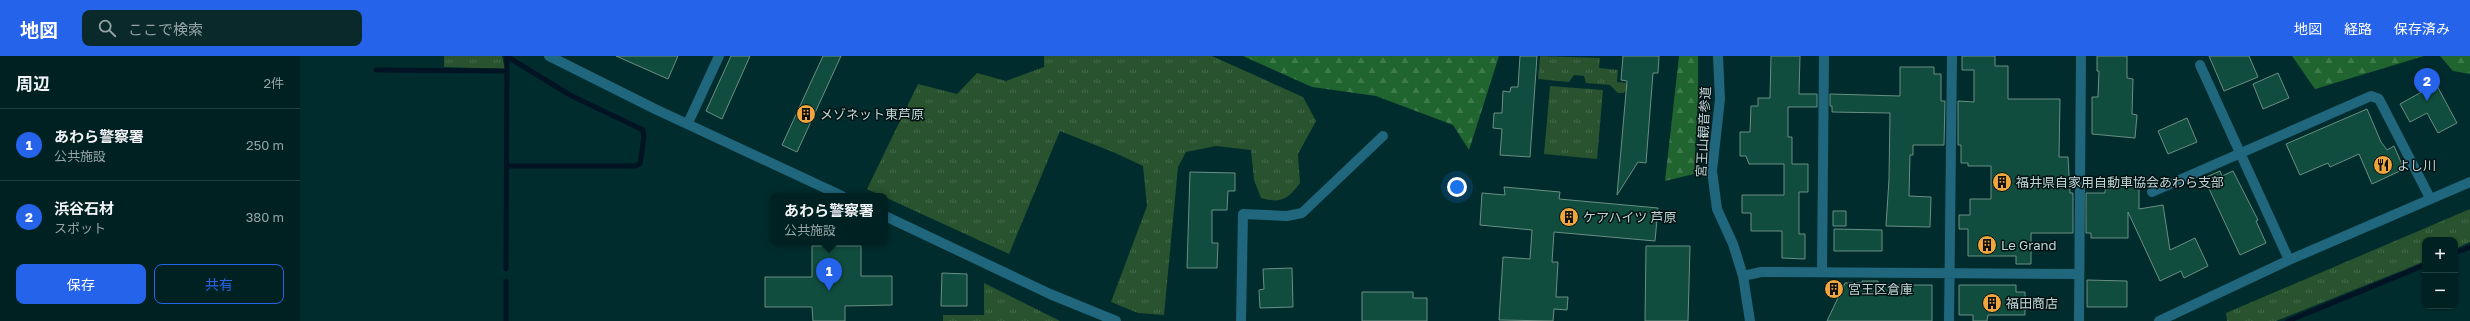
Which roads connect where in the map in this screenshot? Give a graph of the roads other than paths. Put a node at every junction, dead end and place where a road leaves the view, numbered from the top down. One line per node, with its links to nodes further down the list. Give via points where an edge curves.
1 (549, 56): 8 (street)
2 (719, 56): 8 (street)
3 (1718, 56): 20 (street, 宮王山観音参道, via 1720,99 1712,171 1717,209 1733,244)
4 (1824, 56): 17 (street)
5 (1952, 56): 18 (street)
6 (2081, 56): 19 (street)
7 (2200, 65): 10 (street)
8 (688, 123): 13 (street)
9 (1383, 136): 22 (street, via 1302,214 1243,214)
10 (2239, 152): 12 (street); 14 (street, via 2371,96 2379,98); 16 (street)
11 (2470, 182): 14 (street)
12 (2152, 192)
13 (836, 193)
14 (2430, 198): 16 (street)
15 (888, 217): 21 (street, via 1050,294)
16 (2289, 260): 26 (street)
17 (1822, 272): 18 (street); 20 (street, via 1761,272)
18 (1949, 273): 19 (street); 24 (street)
19 (2079, 274): 25 (street)
20 (1743, 276): 23 (street, 宮王山観音参道)
21 (1116, 321)
22 (1241, 321)
23 (1750, 321)
24 (1949, 321)
25 (2079, 321)
26 (2159, 321)

